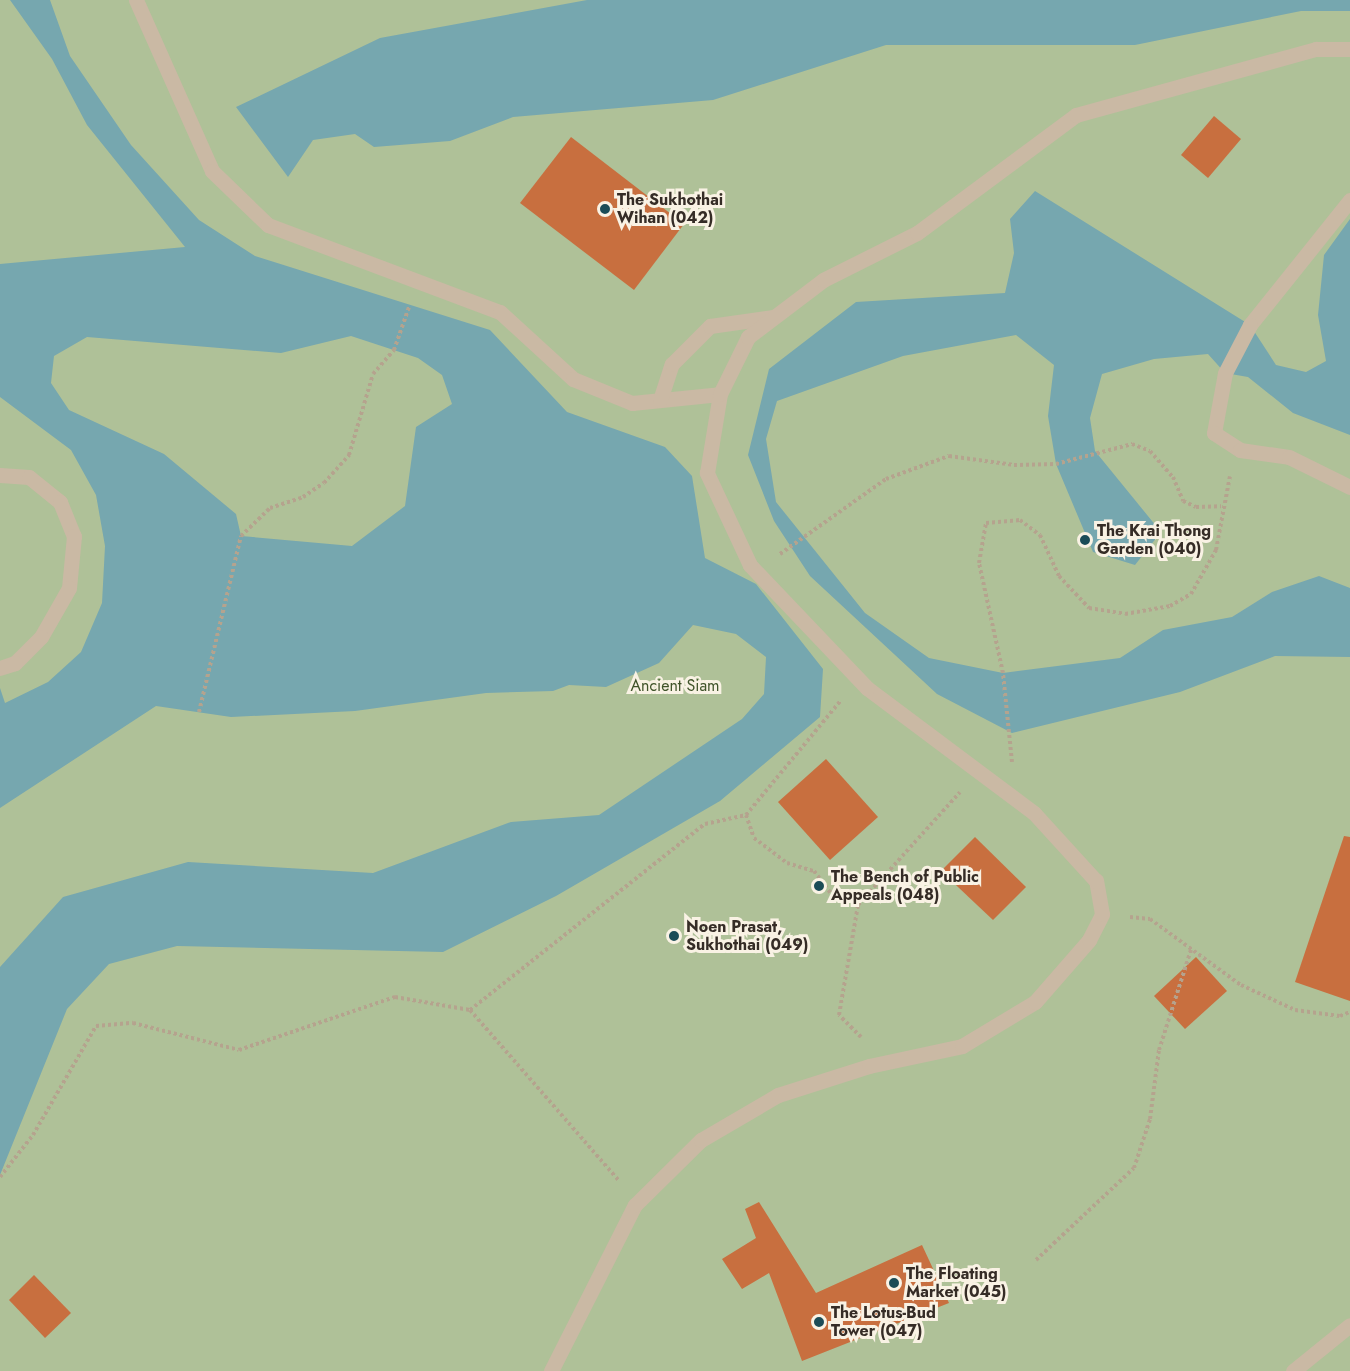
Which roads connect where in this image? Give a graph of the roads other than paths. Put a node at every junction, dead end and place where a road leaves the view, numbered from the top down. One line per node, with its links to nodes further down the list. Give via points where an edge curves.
1 (136, 0): 6 (lane, via 212,171 268,225 446,288 500,312 573,379 632,403)
2 (1350, 49): 4 (lane, via 1316,50 1076,116 916,233 823,280)
3 (1350, 200): 8 (lane, via 1250,325 1225,373 1214,433 1240,450 1289,457)
4 (776, 316): 5 (lane, via 748,337); 6 (lane, via 711,326 672,364)
5 (720, 394): 6 (lane); 11 (lane, via 707,473 750,565 859,680 977,774 1034,813 1096,881 1102,914 1089,940 1035,1002 962,1046 886,1062 778,1095 701,1140 638,1202)
6 (660, 400)
7 (0, 475): 9 (lane, via 29,477 60,502 74,536 69,588 41,637 15,663)
8 (1350, 487)
9 (0, 668)
10 (1350, 1325): 12 (lane)
11 (551, 1371)
12 (1293, 1371)

